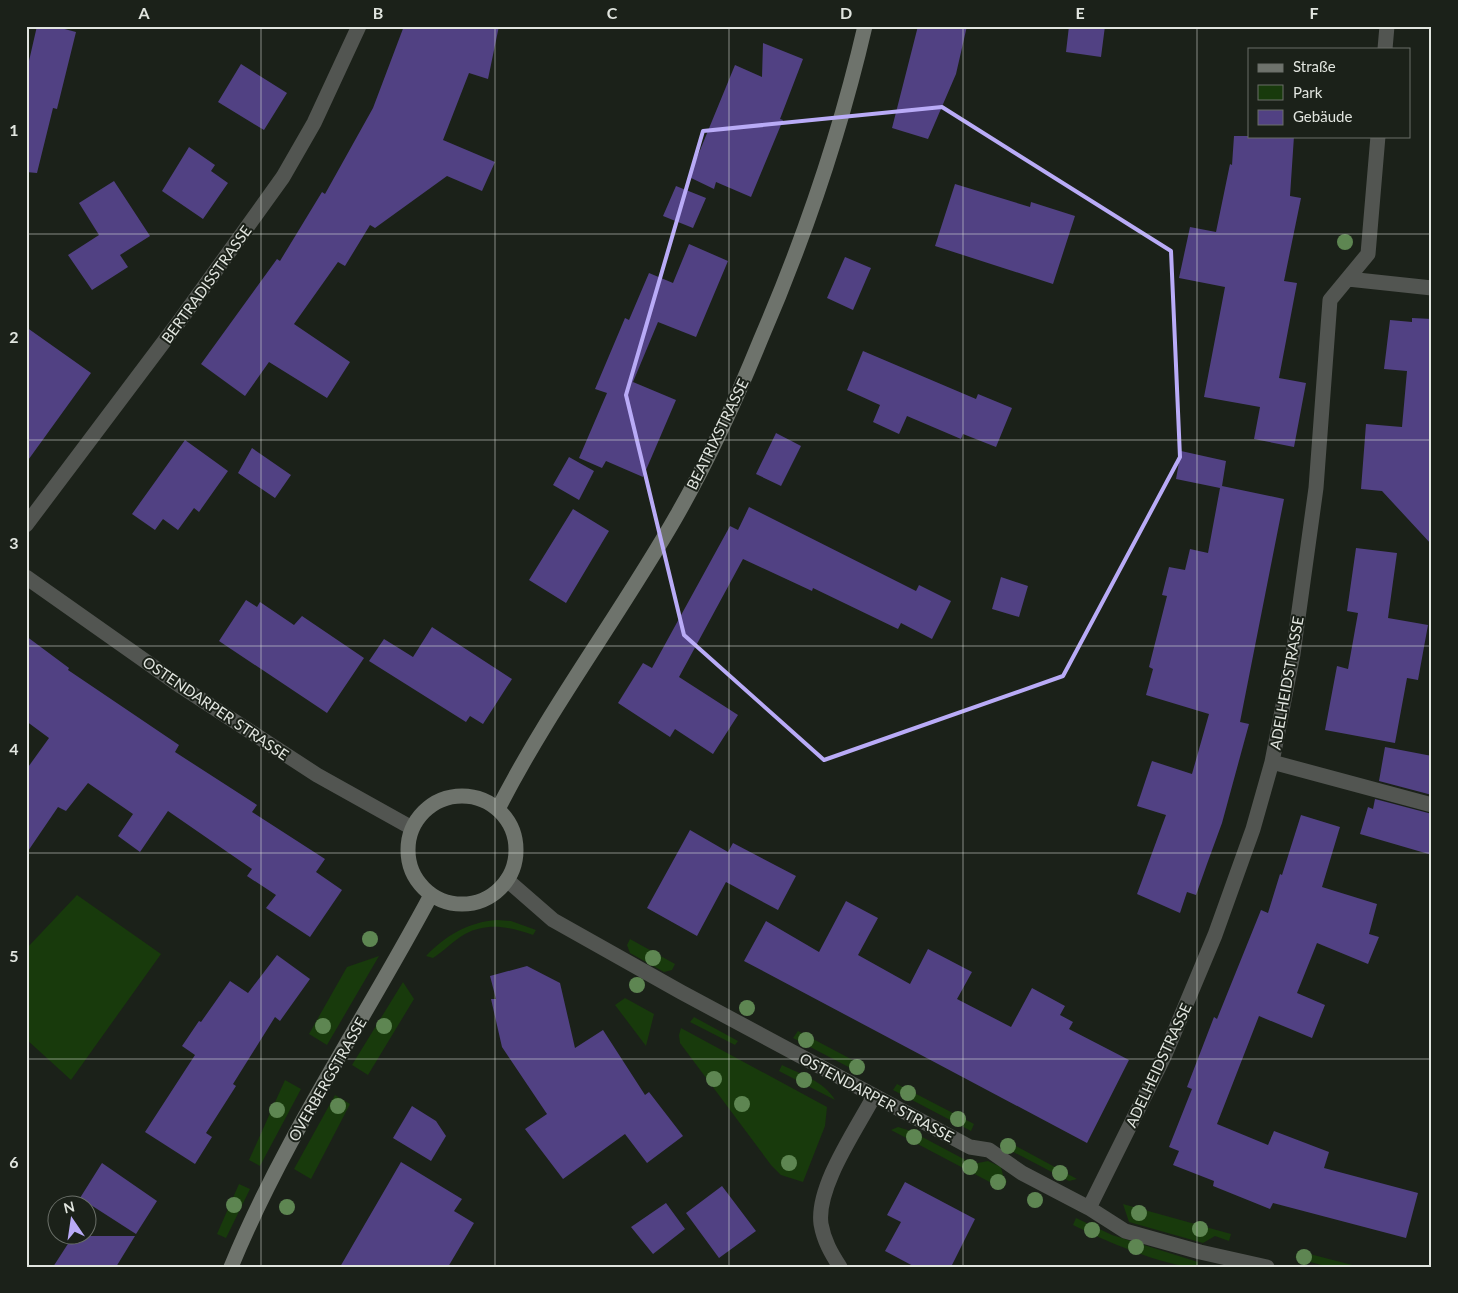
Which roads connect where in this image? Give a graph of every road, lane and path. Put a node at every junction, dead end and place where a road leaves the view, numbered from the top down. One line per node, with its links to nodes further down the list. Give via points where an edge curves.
1 (359, 26): 8 (street, BERTRADISSTRASSE, via 314,123 284,177)
2 (865, 26): 12 (street, BEATRIXSTRASSE, via 817,194 783,288 736,398 678,514 618,615 520,766)
3 (1387, 26): 4 (street)
4 (1385, 48)
5 (1378, 138): 6 (street, ADELHEIDSTRASSE, via 1368,254)
6 (1348, 279): 7 (street); 10 (street, ADELHEIDSTRASSE, via 1330,300 1316,488 1293,654)
7 (1432, 288)
8 (26, 525)
9 (26, 577): 13 (street, OSTENDARPER STRASSE, via 182,687 317,774)
10 (1272, 762): 11 (street); 17 (street, ADELHEIDSTRASSE, via 1253,829 1215,934 1164,1056)
11 (1432, 805)
12 (498, 809): 13 (street, via 467,796 450,798 422,814); 14 (street, via 508,821 516,851 514,866)
13 (412, 828): 15 (street, via 408,850 412,872)
14 (507, 880): 15 (street, via 496,893 481,901 447,902); 16 (street, OSTENDARPER STRASSE, via 553,920)
15 (431, 895): 18 (street, OVERBERGSTRASSE, via 324,1081 273,1176)
16 (874, 1096): 17 (street, OSTENDARPER STRASSE, via 970,1147 989,1150 1022,1173); 19 (street, via 828,1183 822,1202 821,1224 827,1246)
17 (1089, 1208): 20 (street, OSTENDARPER STRASSE, via 1126,1231)
18 (231, 1267)
19 (840, 1267)
20 (1266, 1267)

